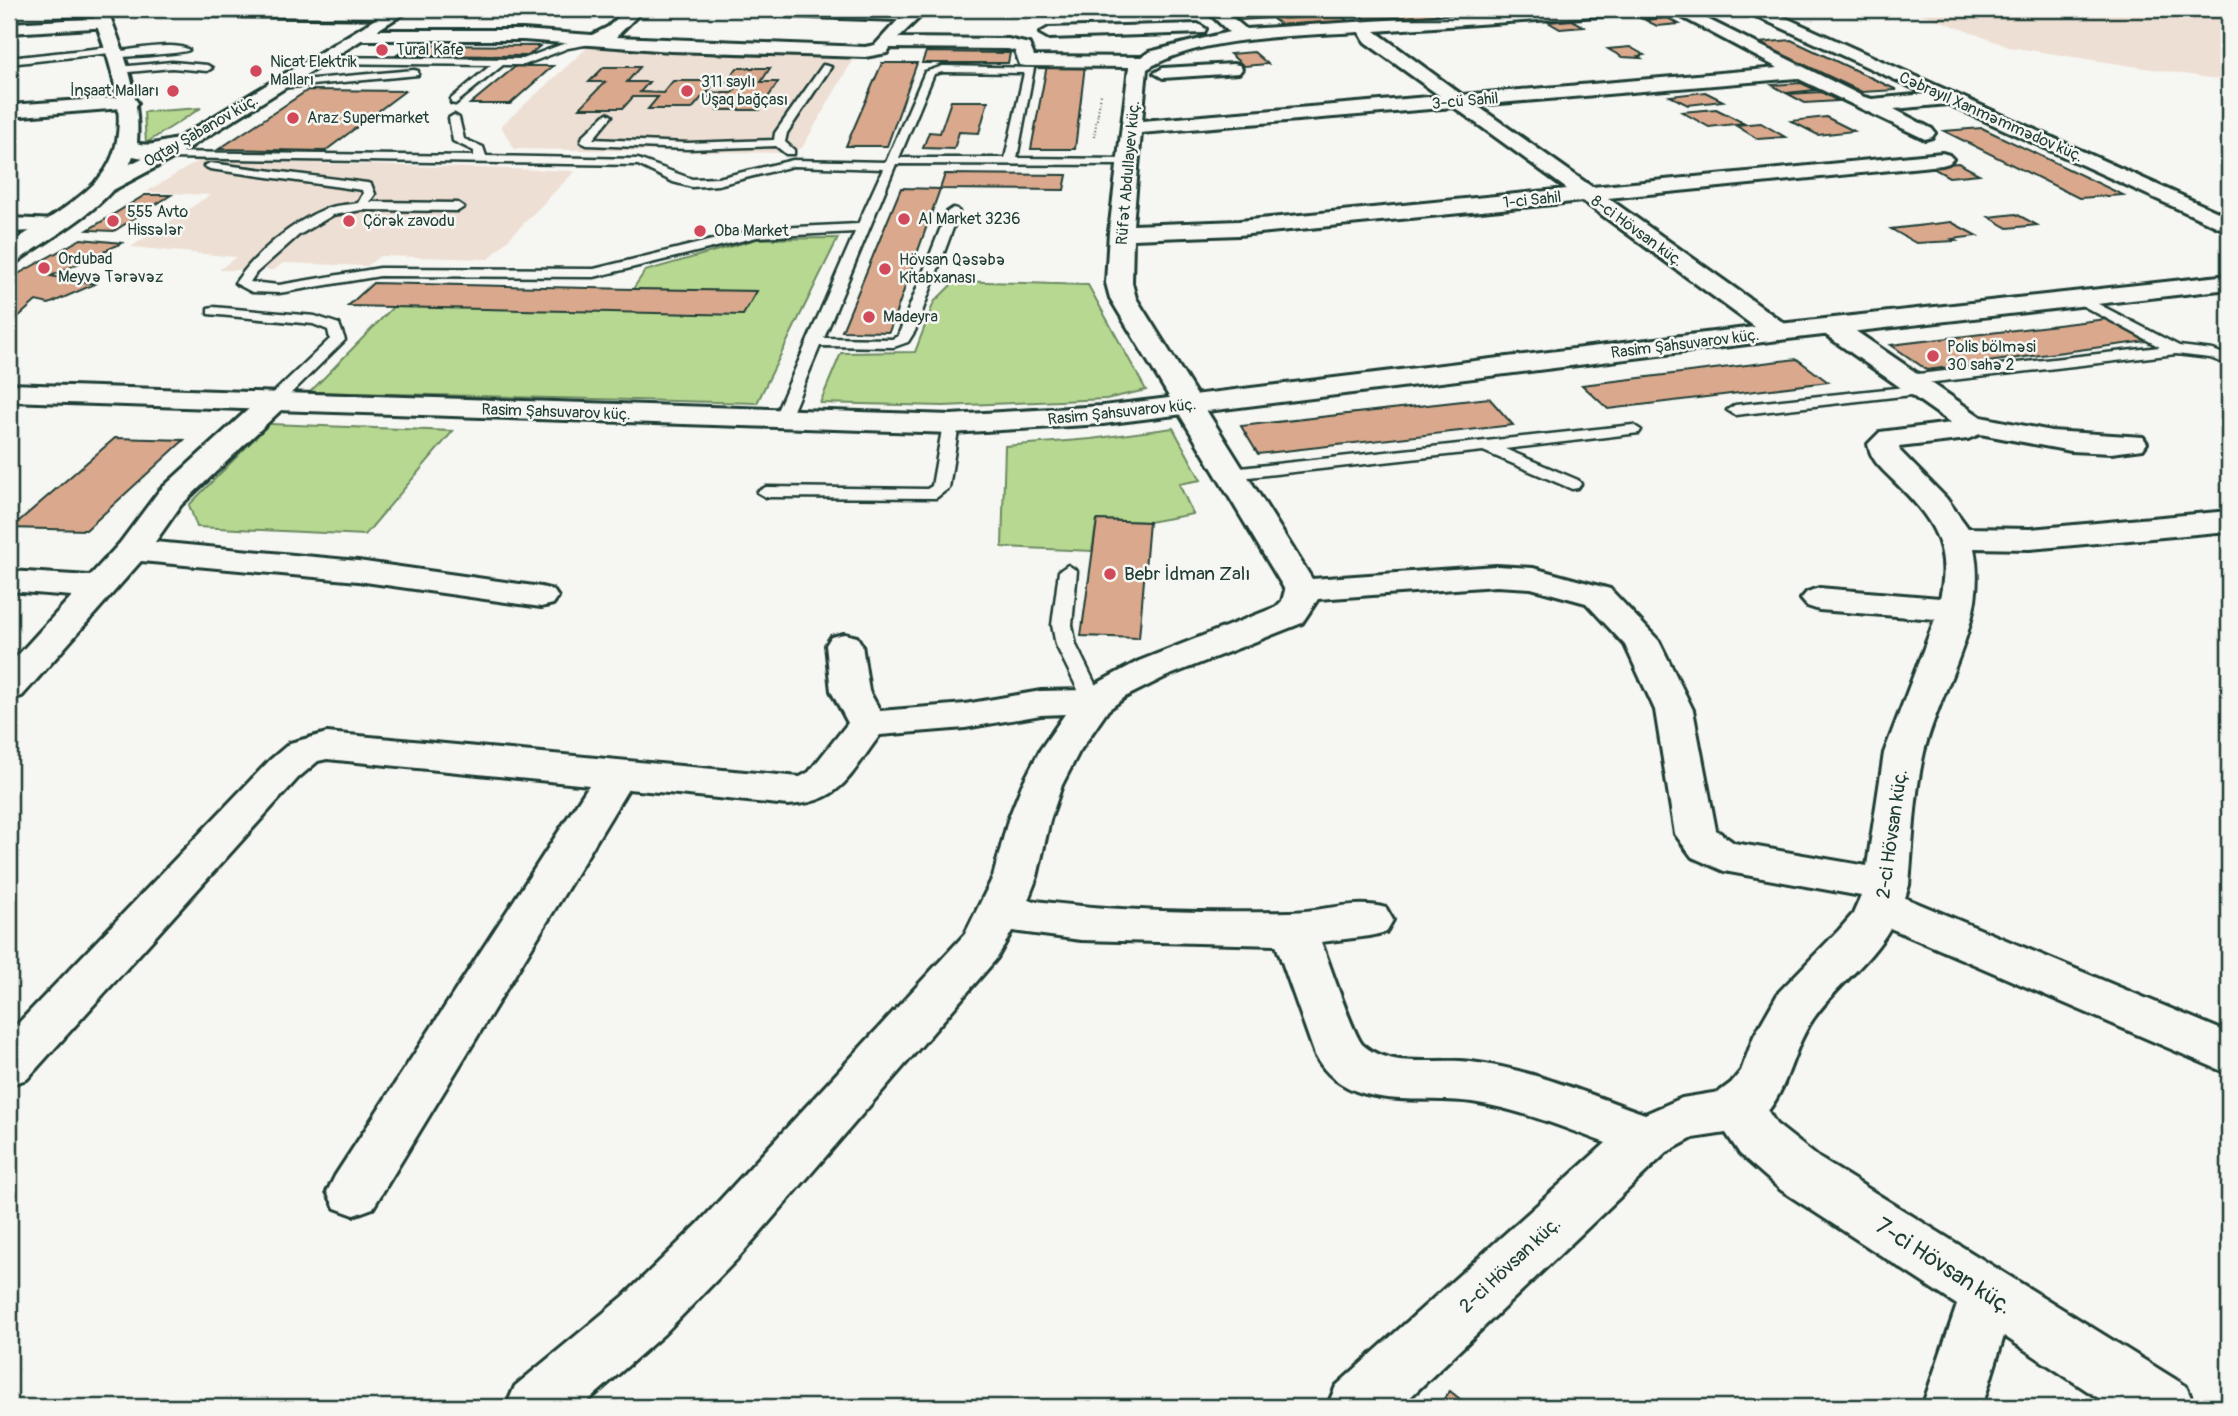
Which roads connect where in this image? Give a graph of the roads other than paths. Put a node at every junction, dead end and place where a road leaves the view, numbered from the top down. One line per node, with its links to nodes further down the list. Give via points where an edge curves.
1 (212, 9): 6 (street)
2 (636, 9): 19 (street, via 614,31)
3 (1628, 9): 14 (street)
4 (1675, 9): 31 (street)
5 (1753, 9): 36 (street, Cəbrayıl Xanməmmədov küç.)
6 (298, 10): 9 (street)
7 (779, 10): 10 (street)
8 (1344, 10): 11 (lane); 14 (lane); 14 (lane)
9 (400, 11): 18 (street, Oqtay Şabanov küç.)
10 (916, 12): 20 (street)
11 (1284, 14)
12 (1089, 15): 15 (street)
13 (101, 16): 16 (street); 22 (street)
14 (1369, 17): 15 (street); 38 (street, 8-ci Hövsan küç., via 1370,38)
15 (1227, 22): 17 (street); 28 (street)
16 (9, 28)
17 (1049, 33)
18 (361, 35): 19 (street, via 523,35); 23 (street, Oqtay Şabanov küç.)
19 (593, 41): 20 (street, via 865,52 881,49); 25 (lane, via 532,60)
20 (885, 43): 26 (street, via 1019,45)
21 (184, 50): 22 (lane)
22 (114, 58): 24 (lane); 29 (lane); 39 (street)
23 (321, 60): 25 (lane); 33 (street, Oqtay Şabanov küç.)
24 (9, 61)
25 (500, 62): 37 (lane)
26 (1028, 66): 28 (street, via 1106,62); 52 (lane); 56 (lane, via 930,72)
27 (826, 67): 46 (lane)
28 (1139, 67): 30 (street, via 1175,73); 35 (street, Rüfət Abdullayev küç.)
29 (208, 68)
30 (1233, 69)
31 (1798, 72): 38 (street, 3-cü Sahil); 40 (street)
32 (453, 73): 33 (lane)
33 (280, 85): 47 (street, Oqtay Şabanov küç.)
34 (1160, 97): 35 (street)
35 (1135, 98): 44 (street, Rüfət Abdullayev küç.)
36 (1948, 98): 40 (street); 64 (street, Cəbrayıl Xanməmmədov küç.)
37 (454, 101)
38 (1458, 102): 44 (street, 3-cü Sahil); 58 (street, 8-ci Hövsan küç.)
39 (128, 103): 41 (street); 48 (street)
40 (1872, 105): 45 (street)
41 (9, 111)
42 (607, 116): 46 (lane, via 587,142)
43 (454, 118): 50 (lane, via 459,141 479,149)
44 (1132, 128): 53 (street, Rüfət Abdullayev küç.)
45 (1925, 133)
46 (779, 143): 54 (lane, via 794,155)
47 (183, 144): 48 (street, via 143,152); 49 (street, Oqtay Şabanov küç.)
48 (127, 147): 57 (street)
49 (164, 155): 50 (lane); 55 (street, Oqtay Şabanov küç.)
50 (480, 158): 54 (lane, via 638,162 695,183)
51 (1942, 159): 58 (street, 1-ci Sahil)
52 (1010, 162): 53 (lane); 56 (lane)
53 (1127, 162): 66 (street, Rüfət Abdullayev küç.)
54 (796, 163): 56 (lane)
55 (146, 164): 57 (street, Oqtay Şabanov küç.); 59 (lane, via 192,164 367,187 369,194)
56 (892, 164): 65 (lane)
57 (105, 185): 63 (street)
58 (1586, 194): 66 (street, 1-ci Sahil, via 1238,228); 72 (street, 8-ci Hövsan küç.)
59 (362, 206): 60 (lane); 65 (lane, via 310,221 251,270 242,283 279,289 380,272 594,273 757,233)
60 (458, 207)
61 (953, 212): 73 (lane, via 903,339 894,343)
62 (9, 225): 63 (street)
63 (50, 225): 67 (street)
64 (2229, 225)
65 (864, 228): 73 (lane)
66 (1121, 232): 79 (street, Rüfət Abdullayev küç., via 1119,283 1123,298)
67 (9, 256)
68 (2229, 282): 69 (street, Rasim Şahsuvarov küç.)
69 (2079, 298): 71 (street, Rasim Şahsuvarov küç.); 74 (lane)
70 (213, 312): 78 (lane, via 316,320 334,327 338,340)
71 (1832, 327): 72 (street, Rasim Şahsuvarov küç.); 76 (street)
72 (1779, 332): 79 (street, Rasim Şahsuvarov küç.)
73 (814, 342): 81 (lane)
74 (2176, 350): 75 (lane, via 2213,354); 76 (lane)
75 (2229, 361)
76 (1917, 385): 80 (lane); 83 (street)
77 (9, 393): 78 (street, Rasim Şahsuvarov küç.)
78 (272, 403): 81 (street, Rasim Şahsuvarov küç.); 92 (street, via 170,498)
79 (1189, 406): 82 (street, Rasim Şahsuvarov küç.); 87 (street, Rüfət Abdullayev küç.)
80 (1735, 410)
81 (781, 420): 82 (street, Rasim Şahsuvarov küç.)
82 (951, 424): 89 (lane, via 940,488 930,494)
83 (1971, 424): 85 (street, via 2080,445); 91 (street, 2-ci Hövsan küç., via 1968,430 1891,438 1883,444 1885,454 1937,507)
84 (1633, 430): 86 (lane)
85 (2132, 443)
86 (1485, 446): 87 (lane); 88 (lane)
87 (1231, 474): 96 (street, Rüfət Abdullayev küç.)
88 (1572, 484)
89 (766, 492)
90 (2229, 521): 91 (street, via 2030,540)
91 (1956, 538): 99 (street, 2-ci Hövsan küç., via 1960,563)
92 (132, 550): 95 (street); 97 (street, via 358,571)
93 (1068, 570): 102 (lane, via 1062,625 1066,645)
94 (9, 581): 95 (street)
95 (99, 587): 101 (street)
96 (1302, 590): 102 (street, via 1299,604 1289,615 1152,668); 105 (street, via 1496,576 1533,578 1598,596 1641,641 1674,710 1696,834 1707,847 1724,856)
97 (541, 597)
98 (1819, 599): 99 (street)
99 (1956, 610): 105 (street, 2-ci Hövsan küç., via 1903,755)
100 (844, 645): 103 (street, via 850,691)
101 (9, 688)
102 (1094, 702): 103 (street, via 1041,703 965,716); 106 (street, via 1059,750 1042,785)
103 (868, 724): 104 (street, via 823,781 809,790)
104 (616, 775): 110 (street, via 327,746 304,752); 113 (street)
105 (1885, 895): 109 (street); 111 (street, 2-ci Hövsan küç., via 1863,936 1804,994 1783,1025 1761,1086)
106 (1000, 913): 108 (street, via 1082,923); 115 (street, via 981,946 718,1241 644,1315)
107 (1370, 920): 108 (street)
108 (1293, 929): 112 (street, via 1340,1055 1365,1074 1397,1080 1471,1082 1523,1093)
109 (2229, 1054)
110 (9, 1065)
111 (1737, 1108): 112 (street, 2-ci Hövsan küç., via 1687,1118); 114 (street, 7-ci Hövsan küç., via 1758,1139 1800,1174)
112 (1649, 1137): 116 (street, 2-ci Hövsan küç.)
113 (354, 1192)
114 (1989, 1294): 117 (street); 118 (street, 7-ci Hövsan küç.)
115 (536, 1407)
116 (1357, 1407)
117 (1952, 1407)
118 (2165, 1407)

